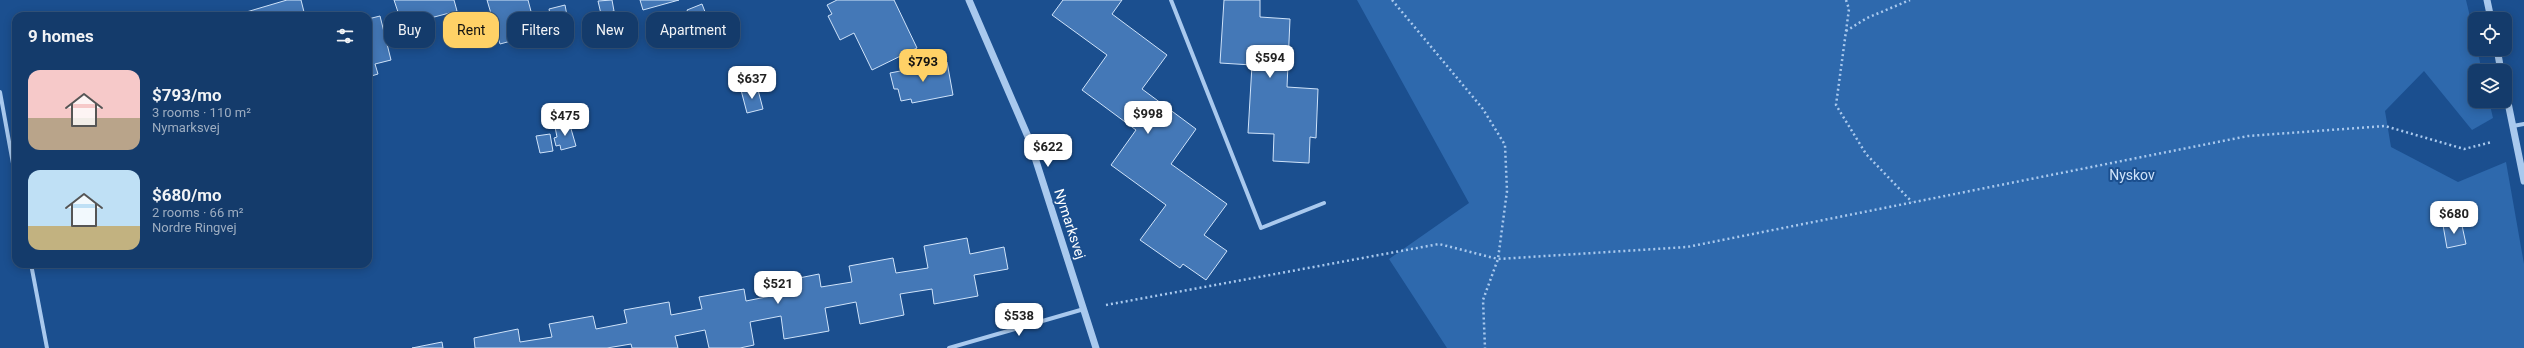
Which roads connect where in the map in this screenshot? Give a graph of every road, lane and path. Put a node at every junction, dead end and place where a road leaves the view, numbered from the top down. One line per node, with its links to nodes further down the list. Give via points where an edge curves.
1 (969, 0): 20 (street, Nymarksvej, via 1029,139)
2 (1171, 0): 17 (street, via 1261,228)
3 (1392, 0): 18 (path, via 1483,109 1505,145 1507,191)
4 (1846, 0): 8 (path, via 1849,9)
5 (1910, 0): 8 (path, via 1867,18)
6 (2487, 0): 7 (street)
7 (2490, 12)
8 (1846, 31): 16 (path, via 1836,105 1866,154)
9 (0, 92): 14 (street)
10 (2509, 108): 12 (street)
11 (2524, 124): 12 (street)
12 (2513, 126): 13 (street)
13 (2515, 136): 15 (street); 16 (path, via 2464,149 2385,126 2248,136)
14 (12, 158)
15 (2524, 181)
16 (1913, 202): 18 (path, via 1687,247)
17 (1324, 203)
18 (1498, 259): 20 (path, via 1439,244); 24 (path, via 1483,300)
19 (32, 268): 21 (street)
20 (1084, 308): 22 (street); 23 (street, Nymarksvej)
21 (46, 348)
22 (949, 348)
23 (1096, 348)
24 (1485, 348)

